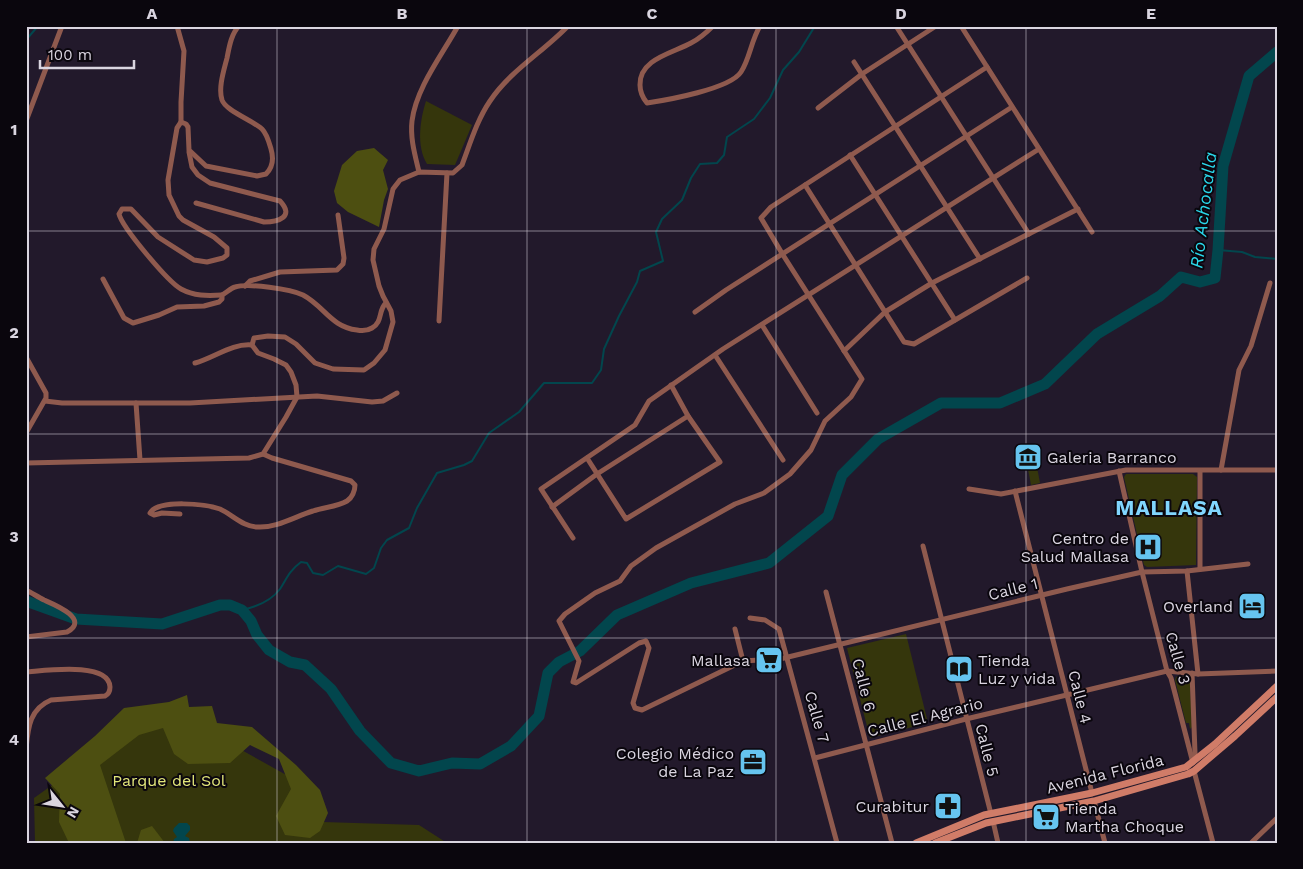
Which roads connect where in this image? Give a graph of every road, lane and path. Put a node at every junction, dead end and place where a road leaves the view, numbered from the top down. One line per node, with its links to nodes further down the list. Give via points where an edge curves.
1 (62, 26): 18 (street)
2 (177, 26): 19 (street, via 184,51)
3 (239, 26): 23 (street, via 228,54 221,98 226,106 266,134 272,165 266,174 256,176 221,170 206,166)
4 (458, 26): 26 (street, via 435,63 415,109 412,142)
5 (568, 26): 27 (street, via 495,93 481,117 462,165 458,170)
6 (713, 26): 7 (street, via 694,42 658,58 646,68 641,75 640,92 647,103 676,99 726,83 739,75)
7 (760, 26)
8 (896, 26): 11 (street)
9 (936, 26): 11 (street)
10 (961, 26): 13 (street)
11 (907, 45): 14 (street); 15 (street)
12 (854, 62): 14 (street)
13 (987, 67): 15 (street); 16 (street)
14 (862, 74): 17 (street); 20 (street)
15 (941, 97): 20 (street); 21 (street)
16 (1012, 107): 21 (street); 22 (street)
17 (818, 108)
18 (26, 121)
19 (181, 122): 23 (street, via 188,128); 47 (street, via 176,128 168,180 169,195 179,216 222,242 227,248 226,255 207,262 194,260 158,237 131,209 122,209 119,217 179,288 196,295)
20 (895, 126): 24 (street); 25 (street)
21 (966, 136): 25 (street); 28 (street)
22 (1039, 149): 28 (street); 33 (street)
23 (189, 150): 31 (street, via 192,167 210,183 280,201 286,213 282,220 264,222)
24 (850, 155): 29 (street); 30 (street)
25 (921, 166): 30 (street); 32 (street)
26 (419, 172): 27 (street); 49 (street, via 400,180 392,190 384,229 374,249 373,260)
27 (447, 173): 53 (street)
28 (993, 178): 32 (street); 37 (street)
29 (805, 185): 35 (street); 39 (street, via 771,207 761,218)
30 (875, 194): 35 (street); 38 (street)
31 (196, 203)
32 (948, 208): 38 (street); 40 (street)
33 (1078, 209): 36 (street); 37 (street)
34 (338, 214): 46 (street, via 344,258 337,270 280,272 250,281)
35 (829, 224): 39 (street); 41 (street)
36 (1092, 232)
37 (1029, 234): 40 (street)
38 (902, 237): 41 (street); 44 (street)
39 (782, 254): 48 (street); 50 (street)
40 (980, 259): 44 (street)
41 (856, 266): 48 (street); 51 (street)
42 (1027, 278): 52 (street)
43 (103, 279): 47 (street, via 124,318 132,323 177,307 213,304 220,301)
44 (932, 283): 51 (street); 52 (street)
45 (1270, 283): 73 (street, via 1251,346 1240,370)
46 (245, 286): 47 (street, via 234,287); 49 (street, via 289,290 304,296 337,324 360,331 376,326)
47 (222, 295)
48 (809, 296): 54 (street); 56 (street)
49 (386, 302): 55 (street, via 393,318 390,339 379,359 364,370 322,367 285,337 259,336 254,338)
50 (695, 312)
51 (885, 312): 52 (street, via 904,342 914,344); 56 (street)
52 (955, 320)
53 (439, 321)
54 (762, 326): 57 (street); 65 (street)
55 (252, 345): 59 (street, via 242,344); 62 (street, via 258,353 289,368)
56 (844, 351): 97 (street, via 862,379 851,397 825,421 811,450 790,474 764,493 735,504 656,548 631,566 620,581 595,593 559,621 578,661 572,680 575,683 642,641 648,643 633,699 634,706 642,710)
57 (715, 355): 60 (street); 71 (street)
58 (26, 358): 63 (street, via 46,393)
59 (195, 363)
60 (671, 385): 66 (street); 69 (street, via 649,401 635,426)
61 (397, 393): 62 (street, via 383,401 372,402)
62 (297, 397): 64 (street, via 190,403); 68 (street)
63 (45, 401): 64 (street); 67 (street)
64 (136, 402): 70 (street)
65 (817, 413)
66 (688, 416): 77 (street); 77 (street, via 720,462 626,519)
67 (26, 433)
68 (263, 454): 70 (street, via 249,458); 81 (street, via 352,481 355,485 352,495 341,504 267,527 248,526 222,510 208,506 165,505 150,512 154,516)
69 (587, 458): 77 (street); 80 (street, via 541,489)
70 (140, 460): 72 (street)
71 (783, 460)
72 (26, 463)
73 (1221, 470): 74 (street); 76 (street)
74 (1277, 470)
75 (1119, 471): 76 (street); 79 (street); 87 (street, Calle 3)
76 (1200, 471): 85 (street)
77 (597, 474): 80 (street)
78 (969, 489): 79 (street, via 1001,494)
79 (1015, 491): 90 (street, Calle 4)
80 (552, 507): 82 (street)
81 (180, 514)
82 (573, 538)
83 (923, 546): 92 (street, Calle 5)
84 (1248, 564): 85 (street, Calle 1)
85 (1200, 568): 86 (street, Calle 1)
86 (1187, 570): 87 (street, Calle 1); 102 (street)
87 (1142, 572): 90 (street, Calle 1); 98 (street, Calle 3)
88 (26, 590): 94 (street, via 64,609 74,621 69,631)
89 (826, 592): 95 (street, Calle 6)
90 (1041, 595): 92 (street, Calle 1); 104 (street, Calle 4)
91 (750, 618): 96 (street, Calle 7, via 765,620 779,629)
92 (942, 620): 95 (street, Calle 1); 106 (street, Calle 5)
93 (736, 629): 97 (street)
94 (26, 637)
95 (841, 644): 96 (street, Calle 1); 107 (street, Calle 6)
96 (788, 658): 97 (street, Calle 1); 109 (street, Calle 7)
97 (743, 660)
98 (1167, 670): 101 (street, Calle El Agrario); 104 (street, Calle El Agrario); 110 (street, Calle 3)
99 (1277, 671): 102 (street, Calle El Agrario)
100 (26, 672): 108 (street, via 85,669 103,675 110,688 105,696 51,700 39,707 28,726)
101 (1192, 673): 102 (street, Calle El Agrario); 110 (street)
102 (1198, 674)
103 (1277, 686): 110 (main road, Avenida Florida)
104 (1067, 695): 106 (street, Calle El Agrario); 112 (street, Calle 4)
105 (1277, 697): 111 (main road, Avenida Florida)
106 (966, 719): 107 (street, Calle El Agrario); 113 (street, Calle 5)
107 (866, 745): 109 (street, Calle El Agrario); 116 (street, Calle 6)
108 (26, 749)
109 (815, 758): 115 (street, Calle 7)
110 (1193, 763): 111 (main road); 112 (main road, Avenida Florida)
111 (1194, 772): 112 (main road, Avenida Florida, via 1139,789); 121 (street)
112 (1093, 797): 113 (main road, Avenida Florida); 120 (street, Calle 4)
113 (992, 817): 117 (main road, Avenida Florida); 118 (main road, Avenida Florida); 119 (street, Calle 5)
114 (1277, 818): 122 (street)
115 (837, 843)
116 (892, 843)
117 (916, 843)
118 (935, 843)
119 (998, 843)
120 (1105, 843)
121 (1213, 843)
122 (1252, 843)

